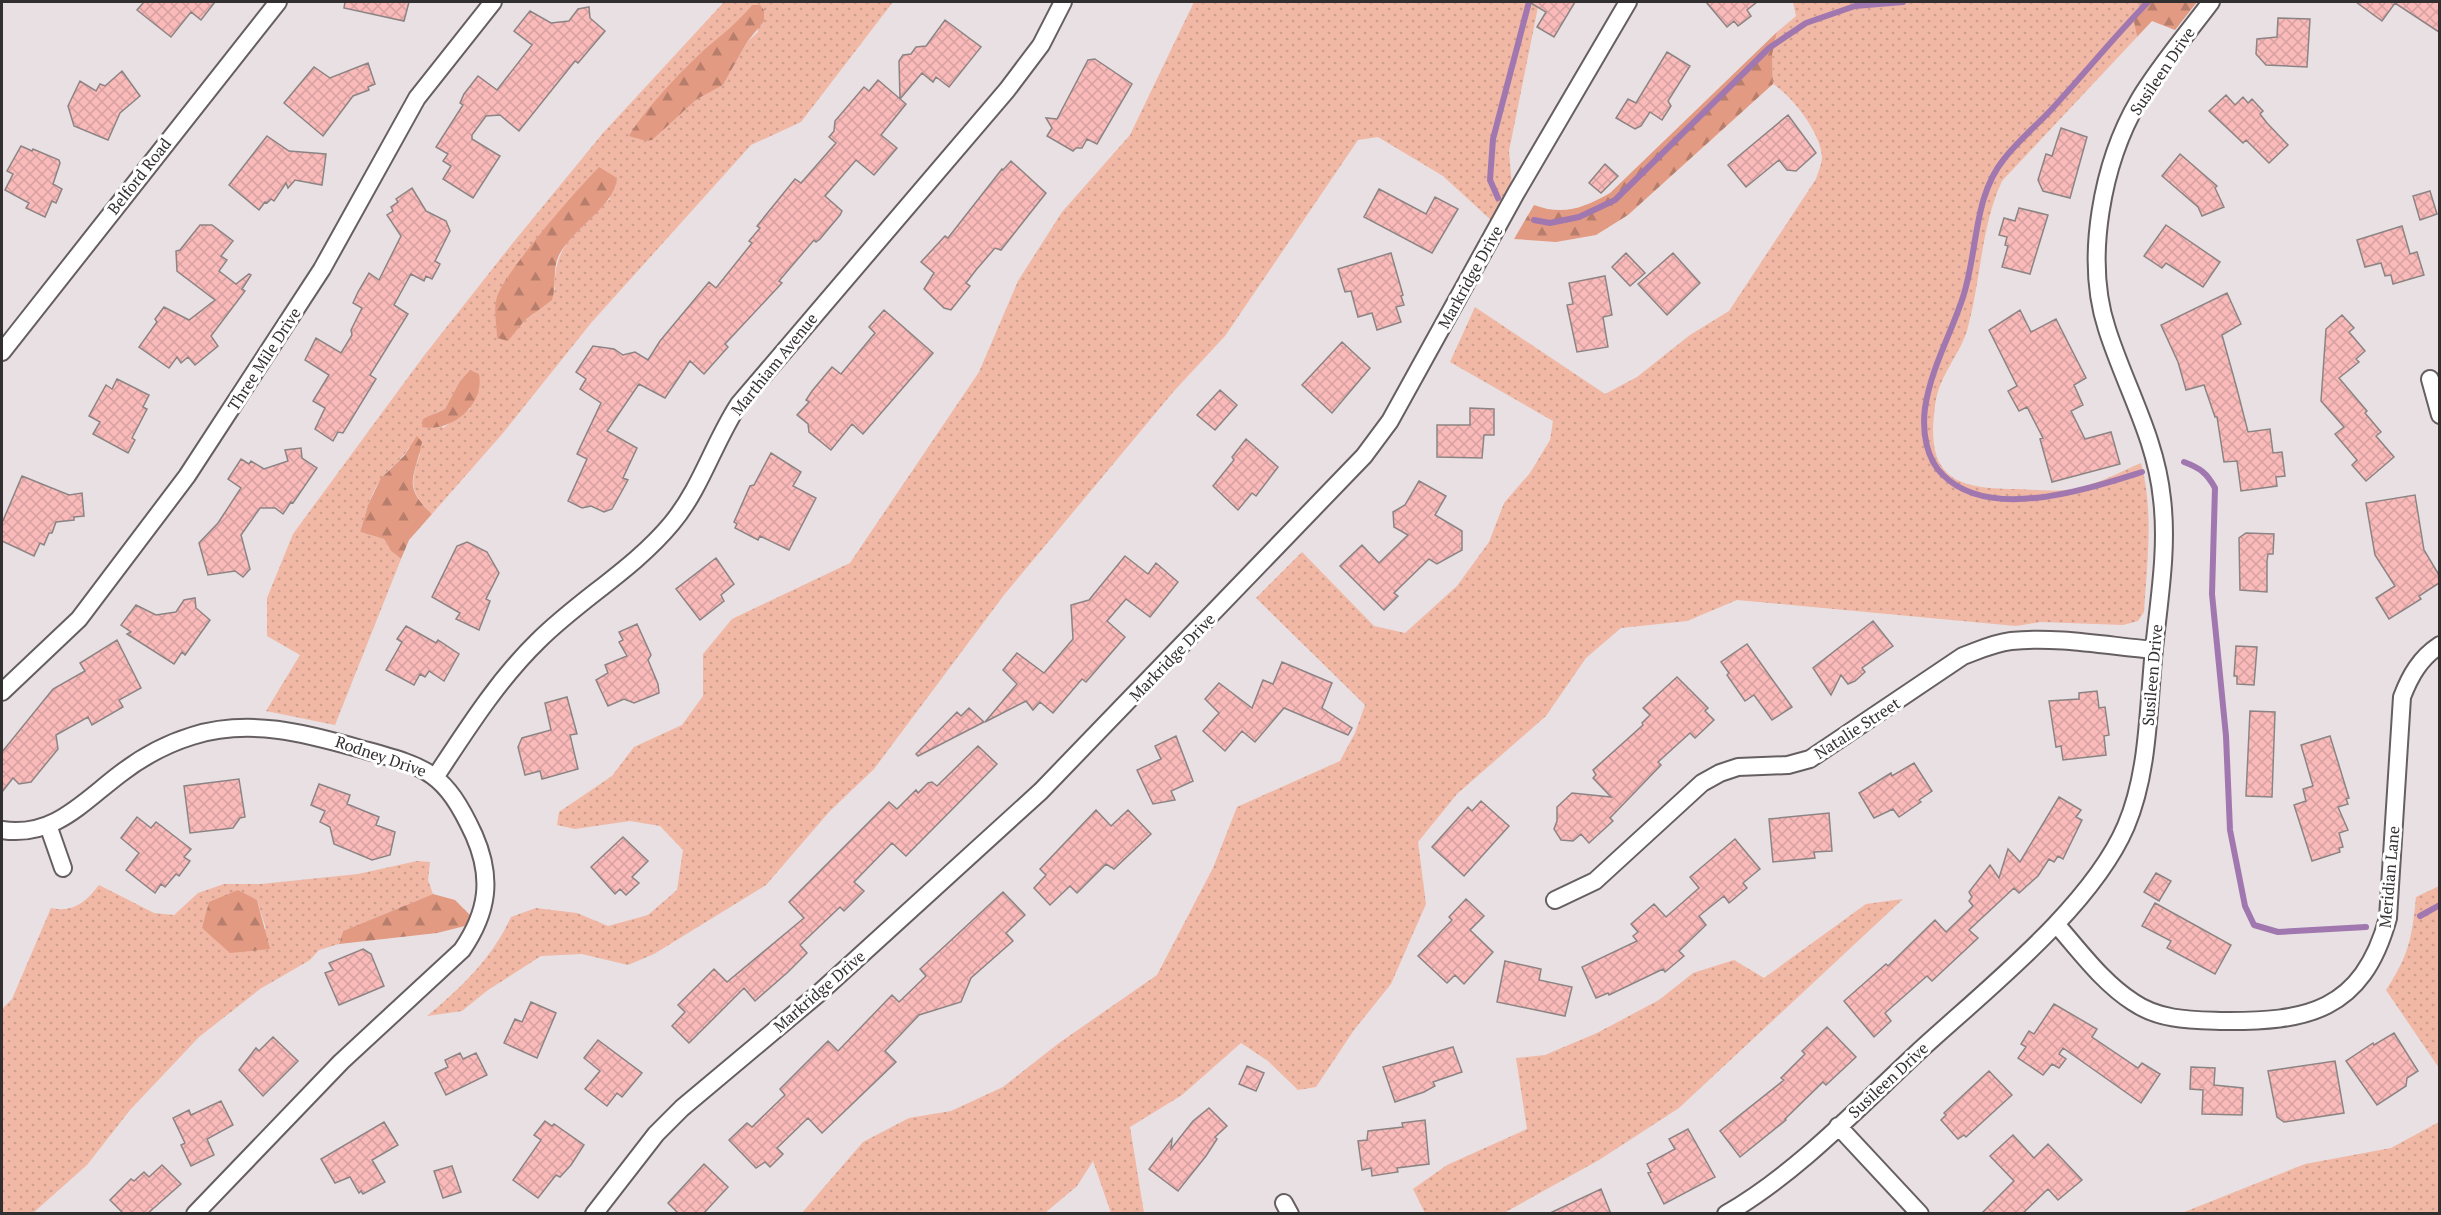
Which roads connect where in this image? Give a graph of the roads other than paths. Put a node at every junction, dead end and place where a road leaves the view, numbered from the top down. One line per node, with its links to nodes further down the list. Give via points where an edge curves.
1 (278, 2): 6 (street, Belford Road)
2 (493, 2): 11 (street, Three Mile Drive, via 417,98 322,269 187,476 79,619)
3 (1063, 2): 12 (street, Marthiam Avenue, via 1041,45 1007,90 739,404 674,521 639,556 539,640 498,687)
4 (1628, 2): 20 (street, Markridge Drive, via 1516,193 1390,421 1364,456 1041,791 818,994 682,1108 656,1134)
5 (2211, 2): 10 (street, Susileen Drive, via 2140,98 2128,121 2108,180 2098,232 2100,304 2149,437 2162,499 2162,561)
6 (2, 352)
7 (2430, 379): 8 (street)
8 (2439, 415)
9 (2439, 645): 17 (street, Meridian Lane, via 2421,661 2402,697 2388,918 2382,942 2360,977 2336,1000 2314,1012 2268,1022 2181,1020 2155,1014 2114,988)
10 (2154, 650): 16 (street, Natalie Street, via 2033,640 1986,646 1963,656 1810,759 1788,765 1738,767 1702,783 1595,881); 17 (street, Susileen Drive, via 2141,772 2126,827 2110,856)
11 (2, 692)
12 (436, 776): 13 (street, Rodney Drive, via 395,758 316,735 265,727 216,730 168,744 144,757 75,812); 19 (street, Rodney Drive, via 465,815 478,844 486,889 485,908 477,929 462,950 341,1062)
13 (48, 825): 14 (street, Rodney Drive, via 26,831); 15 (street)
14 (2, 830)
15 (63, 868)
16 (1555, 900)
17 (2056, 924): 18 (street, Susileen Drive)
18 (1838, 1126): 21 (street, Susileen Drive, via 1777,1179); 22 (street)
19 (195, 1214)
20 (594, 1214)
21 (1726, 1214)
22 (1920, 1214)

